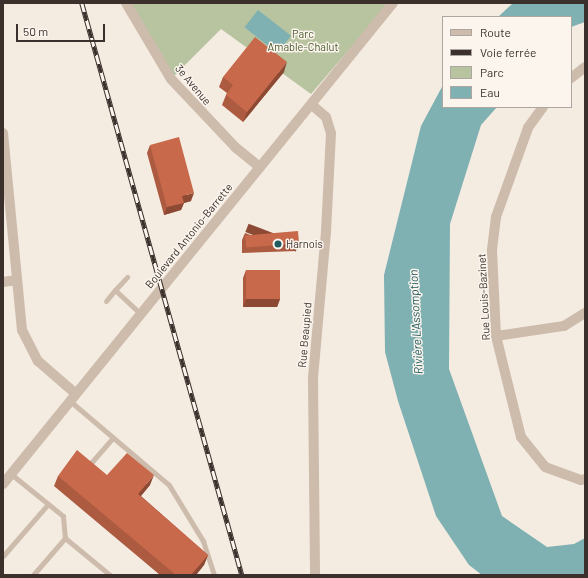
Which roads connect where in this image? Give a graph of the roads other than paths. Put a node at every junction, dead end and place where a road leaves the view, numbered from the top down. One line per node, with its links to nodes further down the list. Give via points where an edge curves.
1 (126, 3): 8 (street, 3e Avenue, via 171,79 235,147)
2 (393, 3): 5 (street, Boulevard Antonio-Barrette)
3 (585, 67): 4 (street)
4 (572, 77)
5 (312, 104): 8 (street, Boulevard Antonio-Barrette); 29 (street, Rue Beaupied, via 326,117 331,133 326,232 313,379)
6 (542, 108): 16 (street, Rue Louis-Bazinet, via 528,128 496,218 492,251)
7 (3, 133): 10 (street)
8 (260, 167): 15 (street, Boulevard Antonio-Barrette)
9 (126, 277): 12 (lane)
10 (17, 280): 11 (street); 17 (street, via 22,330 38,361)
11 (3, 282)
12 (115, 290): 13 (lane); 15 (lane)
13 (106, 301)
14 (585, 313): 16 (street, via 564,326)
15 (141, 314): 17 (street, Boulevard Antonio-Barrette)
16 (496, 336): 21 (street, Rue Louis-Bazinet, via 521,437 545,467 581,480)
17 (73, 398): 18 (lane); 20 (street, Boulevard Antonio-Barrette)
18 (113, 438): 19 (lane); 28 (lane, via 169,485 203,541)
19 (90, 464)
20 (11, 474): 22 (street, Boulevard Antonio-Barrette); 23 (lane)
21 (585, 479)
22 (3, 484)
23 (48, 504): 24 (lane, via 62,516); 25 (lane)
24 (65, 538): 26 (lane); 27 (lane)
25 (3, 556)
26 (32, 575)
27 (110, 575)
28 (214, 575)
29 (315, 575)

